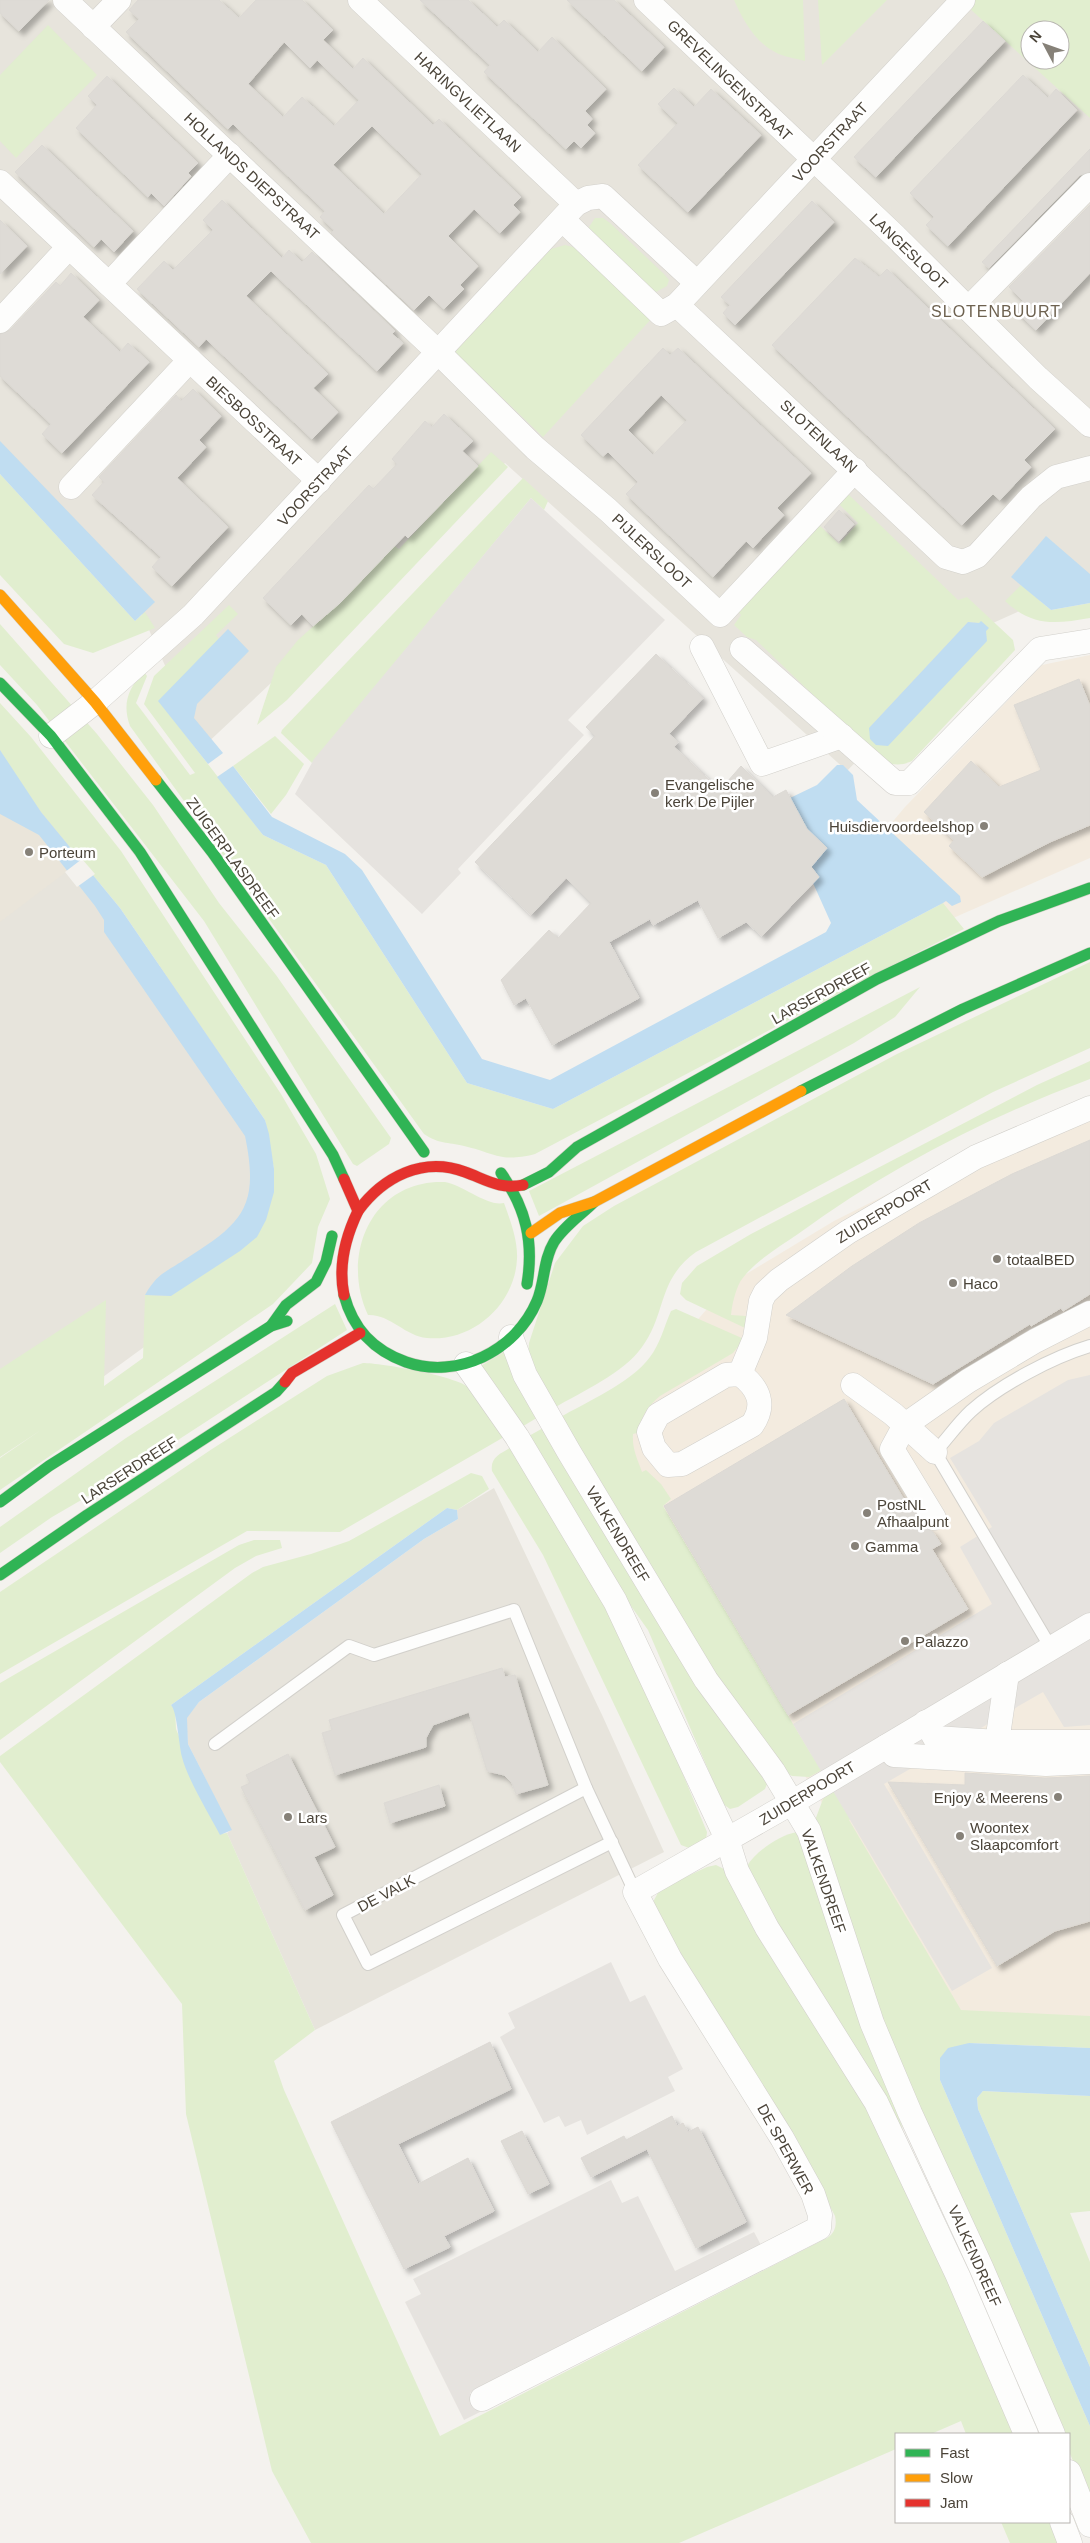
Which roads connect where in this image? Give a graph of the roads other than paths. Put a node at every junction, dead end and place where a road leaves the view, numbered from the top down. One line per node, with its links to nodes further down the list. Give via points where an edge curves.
1 (64, 0): 6 (street, HOLLANDS DIEPSTRAAT)
2 (119, 0): 6 (street)
3 (360, 0): 11 (street, HARINGVLIETLAAN)
4 (646, 0): 8 (street, GREVELINGENSTRAAT)
5 (963, 0): 8 (street, VOORSTRAAT)
6 (93, 27): 7 (street, HOLLANDS DIEPSTRAAT)
7 (230, 155): 14 (street); 18 (street, HOLLANDS DIEPSTRAAT)
8 (813, 161): 13 (street, VOORSTRAAT); 16 (street, LANGESLOOT)
9 (0, 182): 12 (street, BIESBOSSTRAAT)
10 (1090, 185): 16 (street)
11 (570, 212): 13 (street, VOORSTRAAT, via 588,198 603,196); 15 (street, via 661,314); 18 (street, VOORSTRAAT)
12 (69, 247): 14 (street, BIESBOSSTRAAT); 17 (street)
13 (697, 283): 15 (street, VOORSTRAAT)
14 (109, 284): 19 (street, BIESBOSSTRAAT)
15 (677, 305): 22 (street, SLOTENLAAN)
16 (968, 309): 20 (street, LANGESLOOT)
17 (0, 321)
18 (439, 353): 22 (street, PIJLERSLOOT, via 535,448 608,510 720,615); 23 (street, VOORSTRAAT)
19 (190, 360): 23 (street, BIESBOSSTRAAT); 24 (street)
20 (1090, 425)
21 (1090, 468): 22 (street, SLOTENLAAN, via 1056,477 1031,497 977,556 963,562 946,557)
22 (855, 470)
23 (319, 481): 30 (street, VOORSTRAAT, via 193,615)
24 (71, 487)
25 (0, 595): 30 (main road, ZUIGERPLASDREEF)
26 (1090, 641): 32 (street, via 1040,649 910,783 895,783)
27 (702, 646): 32 (street, via 762,764)
28 (742, 649): 32 (street)
29 (0, 682): 31 (main road)
30 (95, 702): 31 (street, VOORSTRAAT); 38 (main road, ZUIGERPLASDREEF, via 212,852 428,1152)
31 (51, 736): 42 (main road, via 140,852 333,1155)
32 (842, 736)
33 (1090, 888): 36 (main road, LARSERDREEF, via 999,921 877,979)
34 (1090, 953): 43 (main road, via 913,1033)
35 (1090, 1108): 61 (street, ZUIDERPOORT, via 976,1157 848,1232 779,1280 761,1301 755,1338)
36 (577, 1147): 37 (main road, LARSERDREEF); 41 (main road, LARSERDREEF, via 558,1166)
37 (548, 1153)
38 (409, 1155)
39 (502, 1170): 41 (main road)
40 (359, 1184): 42 (main road)
41 (512, 1187): 45 (main road, via 491,1183 461,1170 427,1166 381,1184); 47 (main road)
42 (350, 1195): 44 (main road); 45 (main road)
43 (594, 1202): 47 (main road, via 572,1206); 54 (main road, via 552,1247 536,1304)
44 (342, 1208)
45 (358, 1211): 48 (main road, via 347,1236)
46 (336, 1224): 53 (main road, via 322,1272 312,1286 286,1305)
47 (531, 1233): 50 (main road, via 530,1268)
48 (342, 1280): 49 (main road); 55 (main road, via 347,1307)
49 (332, 1291)
50 (521, 1299)
51 (1090, 1313): 65 (street, via 985,1371)
52 (295, 1318): 53 (main road)
53 (271, 1326): 67 (main road, via 49,1466)
54 (508, 1330): 60 (main road, via 482,1358); 80 (street, VALKENDREEF, via 525,1374 569,1452 706,1680)
55 (360, 1333): 56 (main road); 58 (main road); 64 (main road, LARSERDREEF, via 292,1373)
56 (385, 1338)
57 (1090, 1346): 66 (lane, via 1067,1353 971,1411)
58 (377, 1348): 59 (main road); 60 (main road, via 420,1367 444,1368)
59 (365, 1350)
60 (466, 1364): 81 (street, VALKENDREEF, via 517,1436 615,1601)
61 (740, 1374): 61 (street, via 726,1375 658,1414 649,1432 654,1448 668,1465 682,1464 752,1425 760,1414 761,1402 750,1381)
62 (853, 1385): 65 (street)
63 (296, 1388): 64 (main road, LARSERDREEF)
64 (276, 1392): 69 (main road, LARSERDREEF)
65 (905, 1425): 66 (street); 68 (street, via 892,1449)
66 (935, 1452): 71 (lane)
67 (0, 1502)
68 (934, 1518)
69 (0, 1575)
70 (1090, 1625): 71 (street, ZUIDERPOORT)
71 (1051, 1648): 72 (street, ZUIDERPOORT)
72 (1007, 1674): 73 (street, ZUIDERPOORT); 77 (street)
73 (926, 1722): 76 (street, ZUIDERPOORT); 77 (street, via 935,1738)
74 (1090, 1742): 77 (street)
75 (215, 1744): 79 (lane, via 349,1646 374,1655 514,1610)
76 (886, 1746): 77 (street, via 894,1755); 80 (street, ZUIDERPOORT)
77 (996, 1751): 78 (street, via 1046,1764)
78 (1090, 1762)
79 (586, 1788): 82 (lane); 82 (lane, DE VALK, via 343,1915 368,1964)
80 (792, 1802): 81 (street, ZUIDERPOORT); 86 (street, VALKENDREEF, via 809,1831 872,2023)
81 (727, 1839): 83 (street); 85 (street, VALKENDREEF, via 737,1871 768,1928 876,2102 958,2276)
82 (612, 1842): 83 (lane)
83 (635, 1892): 84 (street, DE SPERWER, via 670,1959 782,2138 813,2194 820,2214 819,2228)
84 (482, 2399)
85 (1026, 2433)
86 (1053, 2433)
87 (1070, 2475): 89 (street)
88 (1062, 2523): 90 (street)
89 (1090, 2525)
90 (1070, 2543)

